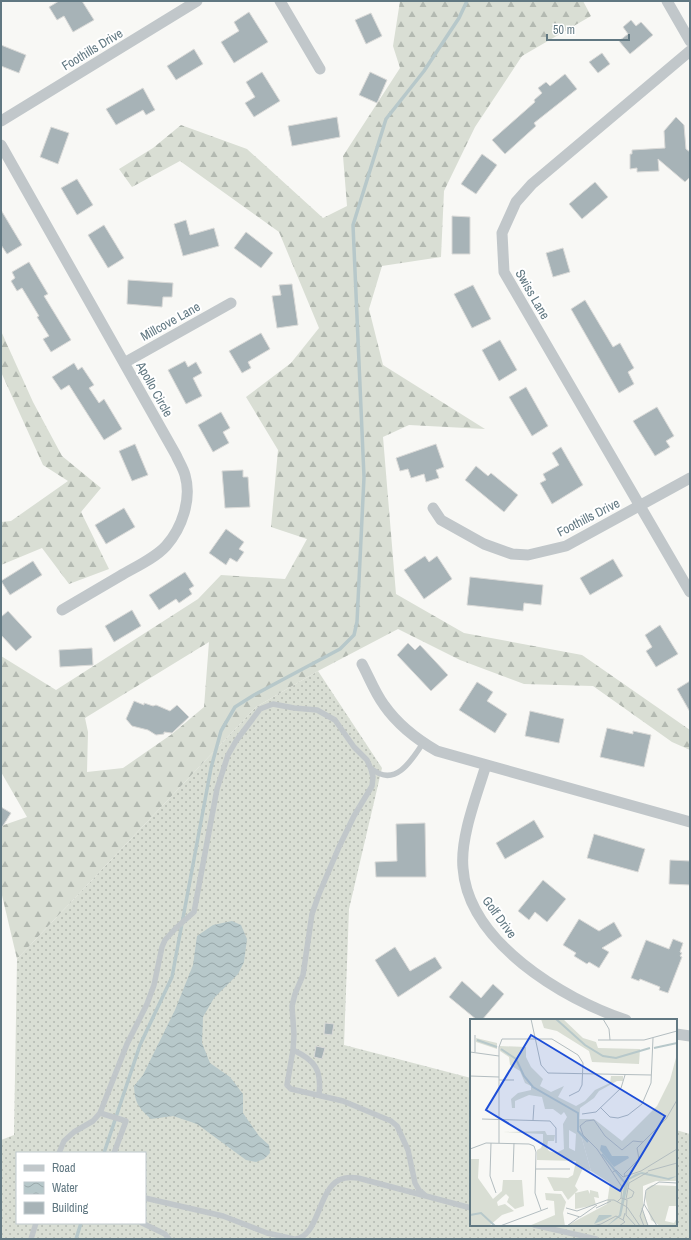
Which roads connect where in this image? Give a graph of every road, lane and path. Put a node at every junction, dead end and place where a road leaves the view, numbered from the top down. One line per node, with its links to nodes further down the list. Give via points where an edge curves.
1 (197, 1): 7 (street, Foothills Drive)
2 (280, 1): 6 (street)
3 (667, 1): 4 (street)
4 (690, 41)
5 (690, 51): 12 (street, Swiss Lane, via 532,184 516,202 502,233 504,272)
6 (320, 69)
7 (1, 121)
8 (1, 145): 10 (street, Apollo Circle)
9 (231, 303): 10 (street, Millcove Lane)
10 (124, 363): 15 (street, Apollo Circle, via 185,475 187,491 182,520 165,546 150,558)
11 (690, 478): 12 (street, Foothills Drive)
12 (640, 506): 13 (street, Foothills Drive, via 566,546 528,555 512,554 484,544 441,520); 14 (street, Swiss Lane)
13 (433, 508)
14 (690, 592)
15 (62, 610)
16 (362, 664): 17 (street, via 383,704 401,726)
17 (423, 743): 18 (street, via 438,751); 19 (lane, via 402,770 386,776)
18 (486, 765): 20 (street); 21 (street, Golf Drive, via 463,852 462,869 474,907 503,946 548,983 586,1004)
19 (372, 769): 24 (lane, via 372,786 342,841 312,914 303,975 292,1006); 26 (lane, via 335,720 327,714 317,710 273,704 260,709 228,755 219,782 194,912 165,940 147,1004 127,1044)
20 (690, 822)
21 (624, 1019)
22 (677, 1034): 23 (street)
23 (690, 1036)
24 (293, 1050): 25 (lane, via 309,1059 315,1066 320,1076); 25 (lane, via 287,1081 289,1088)
25 (320, 1095): 29 (lane, via 391,1120 397,1126 408,1150 415,1183)
26 (100, 1113): 27 (lane, via 93,1121 64,1140); 28 (lane, via 126,1121)
27 (59, 1152)
28 (114, 1152)
29 (426, 1196): 31 (lane); 37 (lane, via 348,1177 331,1186 306,1234)
30 (146, 1198): 37 (lane, via 223,1216 267,1233)
31 (470, 1208)
32 (36, 1224): 35 (lane)
33 (144, 1224): 36 (lane, via 165,1234)
34 (538, 1226): 38 (lane)
35 (31, 1239)
36 (169, 1239)
37 (295, 1239)
38 (596, 1239)

